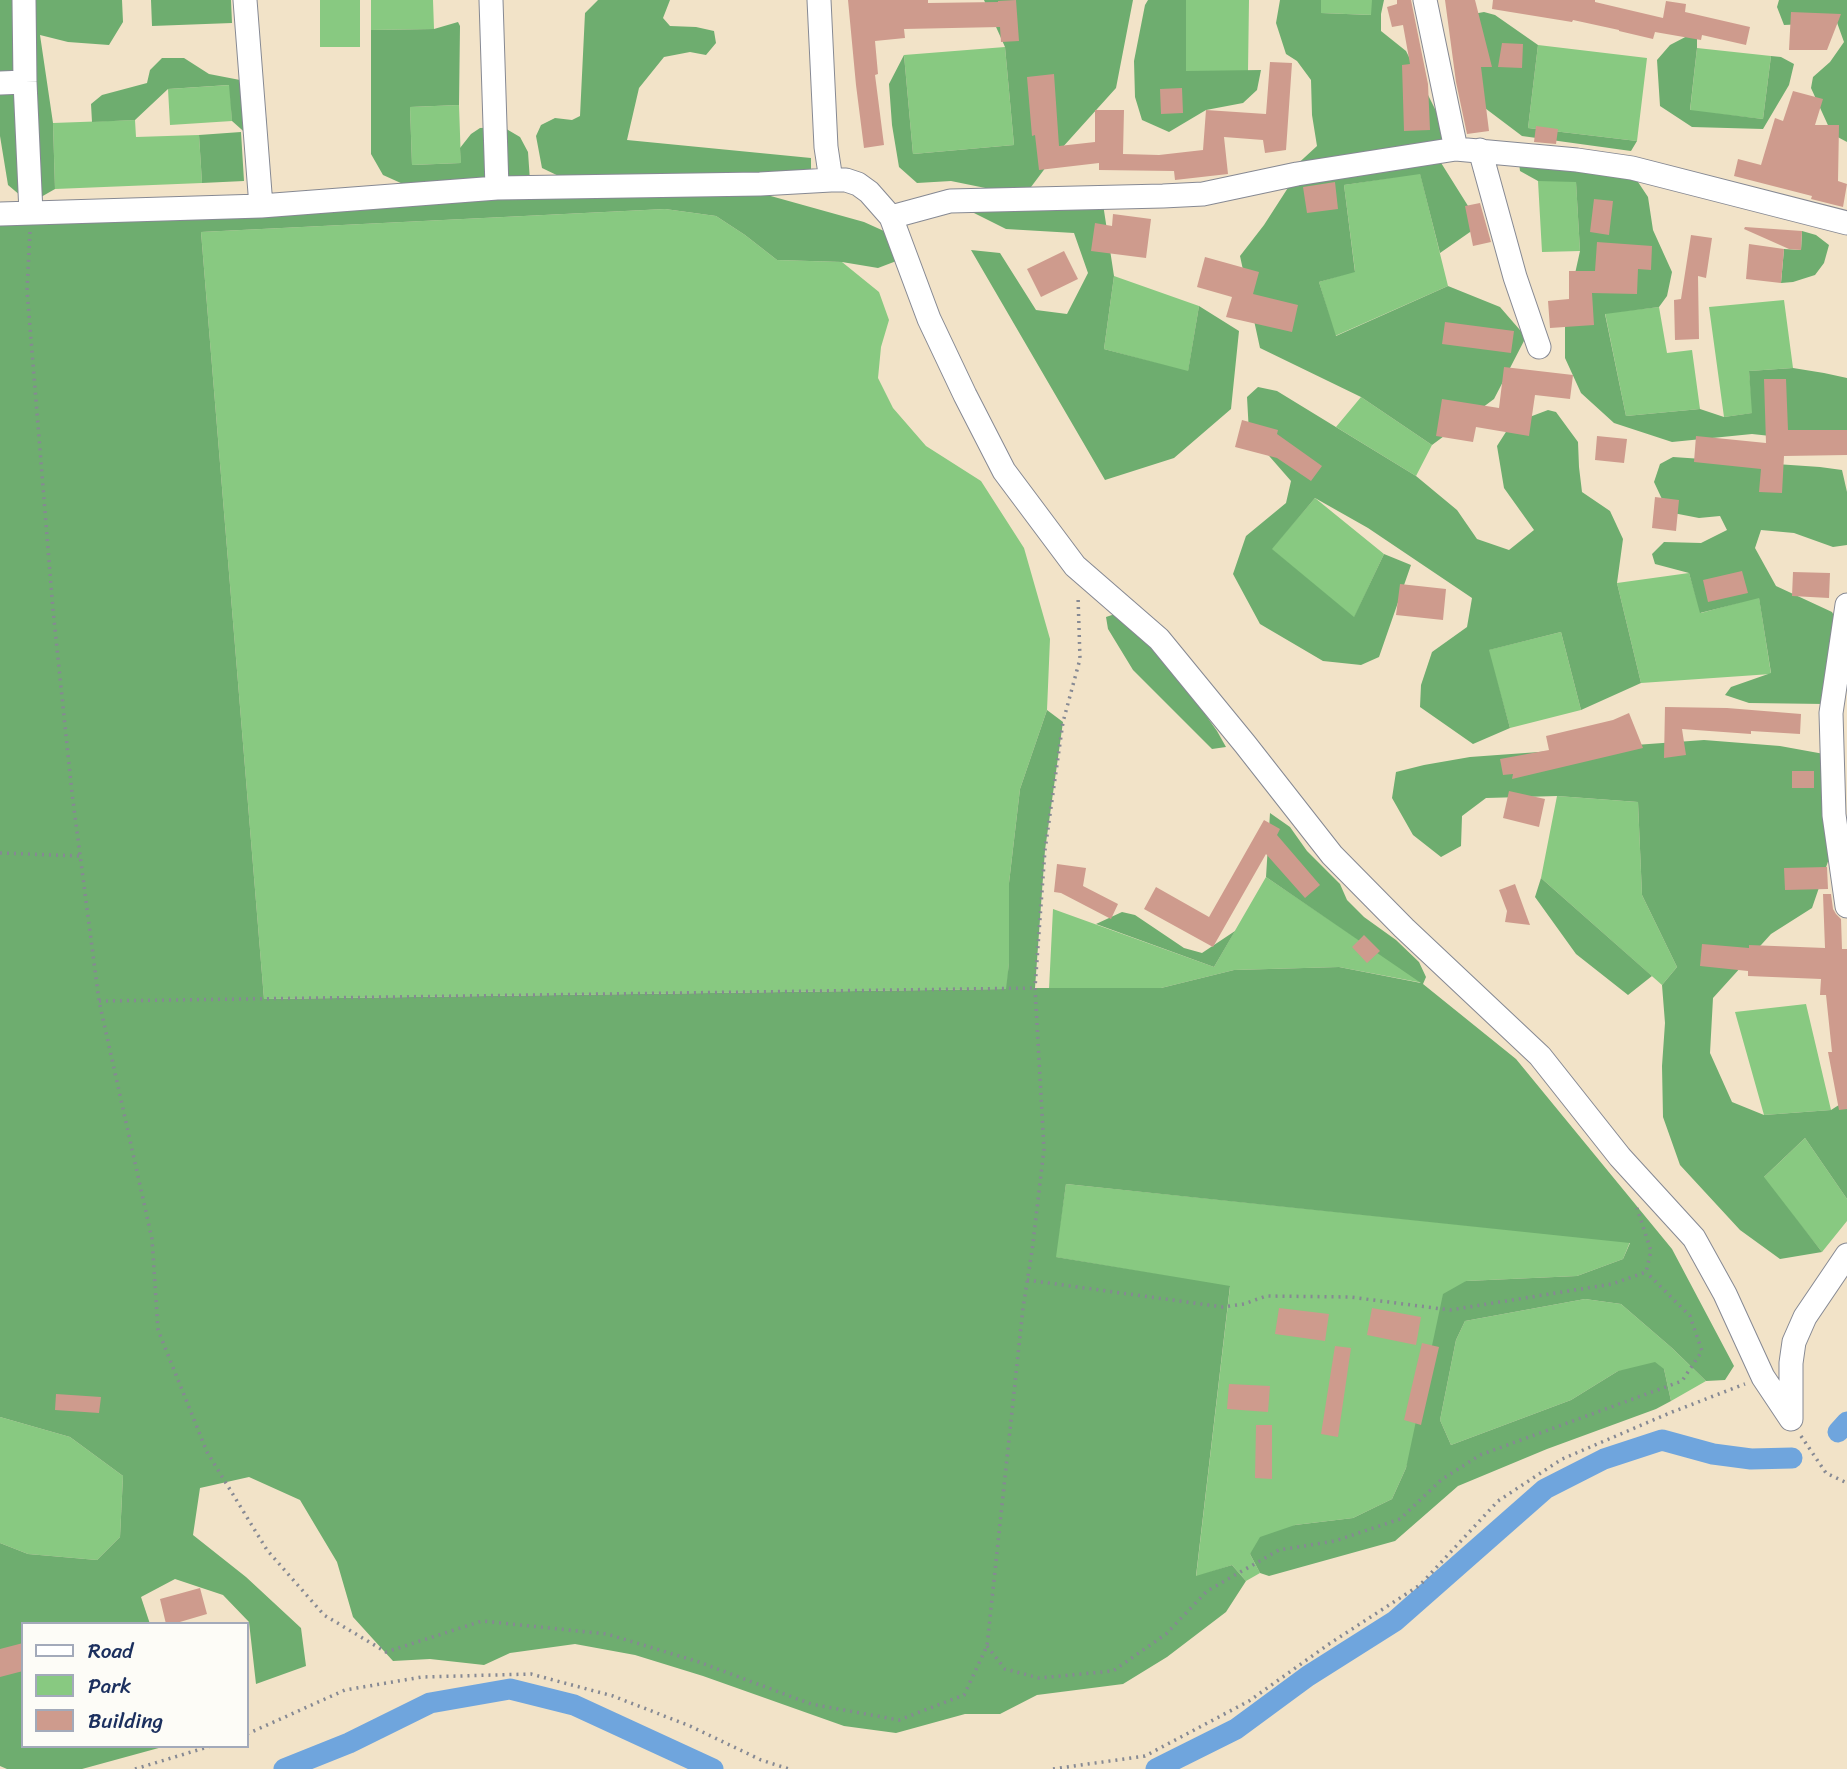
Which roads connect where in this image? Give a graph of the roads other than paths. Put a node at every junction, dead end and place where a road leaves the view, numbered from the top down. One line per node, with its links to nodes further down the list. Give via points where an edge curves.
1 (24, 0): 6 (street)
2 (245, 0): 12 (street)
3 (491, 0): 11 (street)
4 (819, 0): 10 (street)
5 (1425, 0): 8 (street)
6 (25, 82): 7 (street); 13 (street)
7 (0, 83)
8 (1457, 149): 9 (street); 15 (street, via 1203,194 950,201)
9 (1480, 150): 16 (street, via 1632,167); 17 (street)
10 (831, 180): 11 (street); 15 (street, via 858,184)
11 (497, 188): 12 (street)
12 (261, 206): 13 (street)
13 (31, 213): 14 (street)
14 (0, 214)
15 (891, 216): 20 (street, via 929,319 1004,471 1075,566 1159,639 1332,855 1540,1056 1620,1157 1694,1238 1763,1377 1796,1427 1794,1342 1805,1317)
16 (1847, 223)
17 (1539, 347)
18 (1847, 605): 19 (street, via 1832,713 1835,815)
19 (1847, 906)
20 (1847, 1255)

